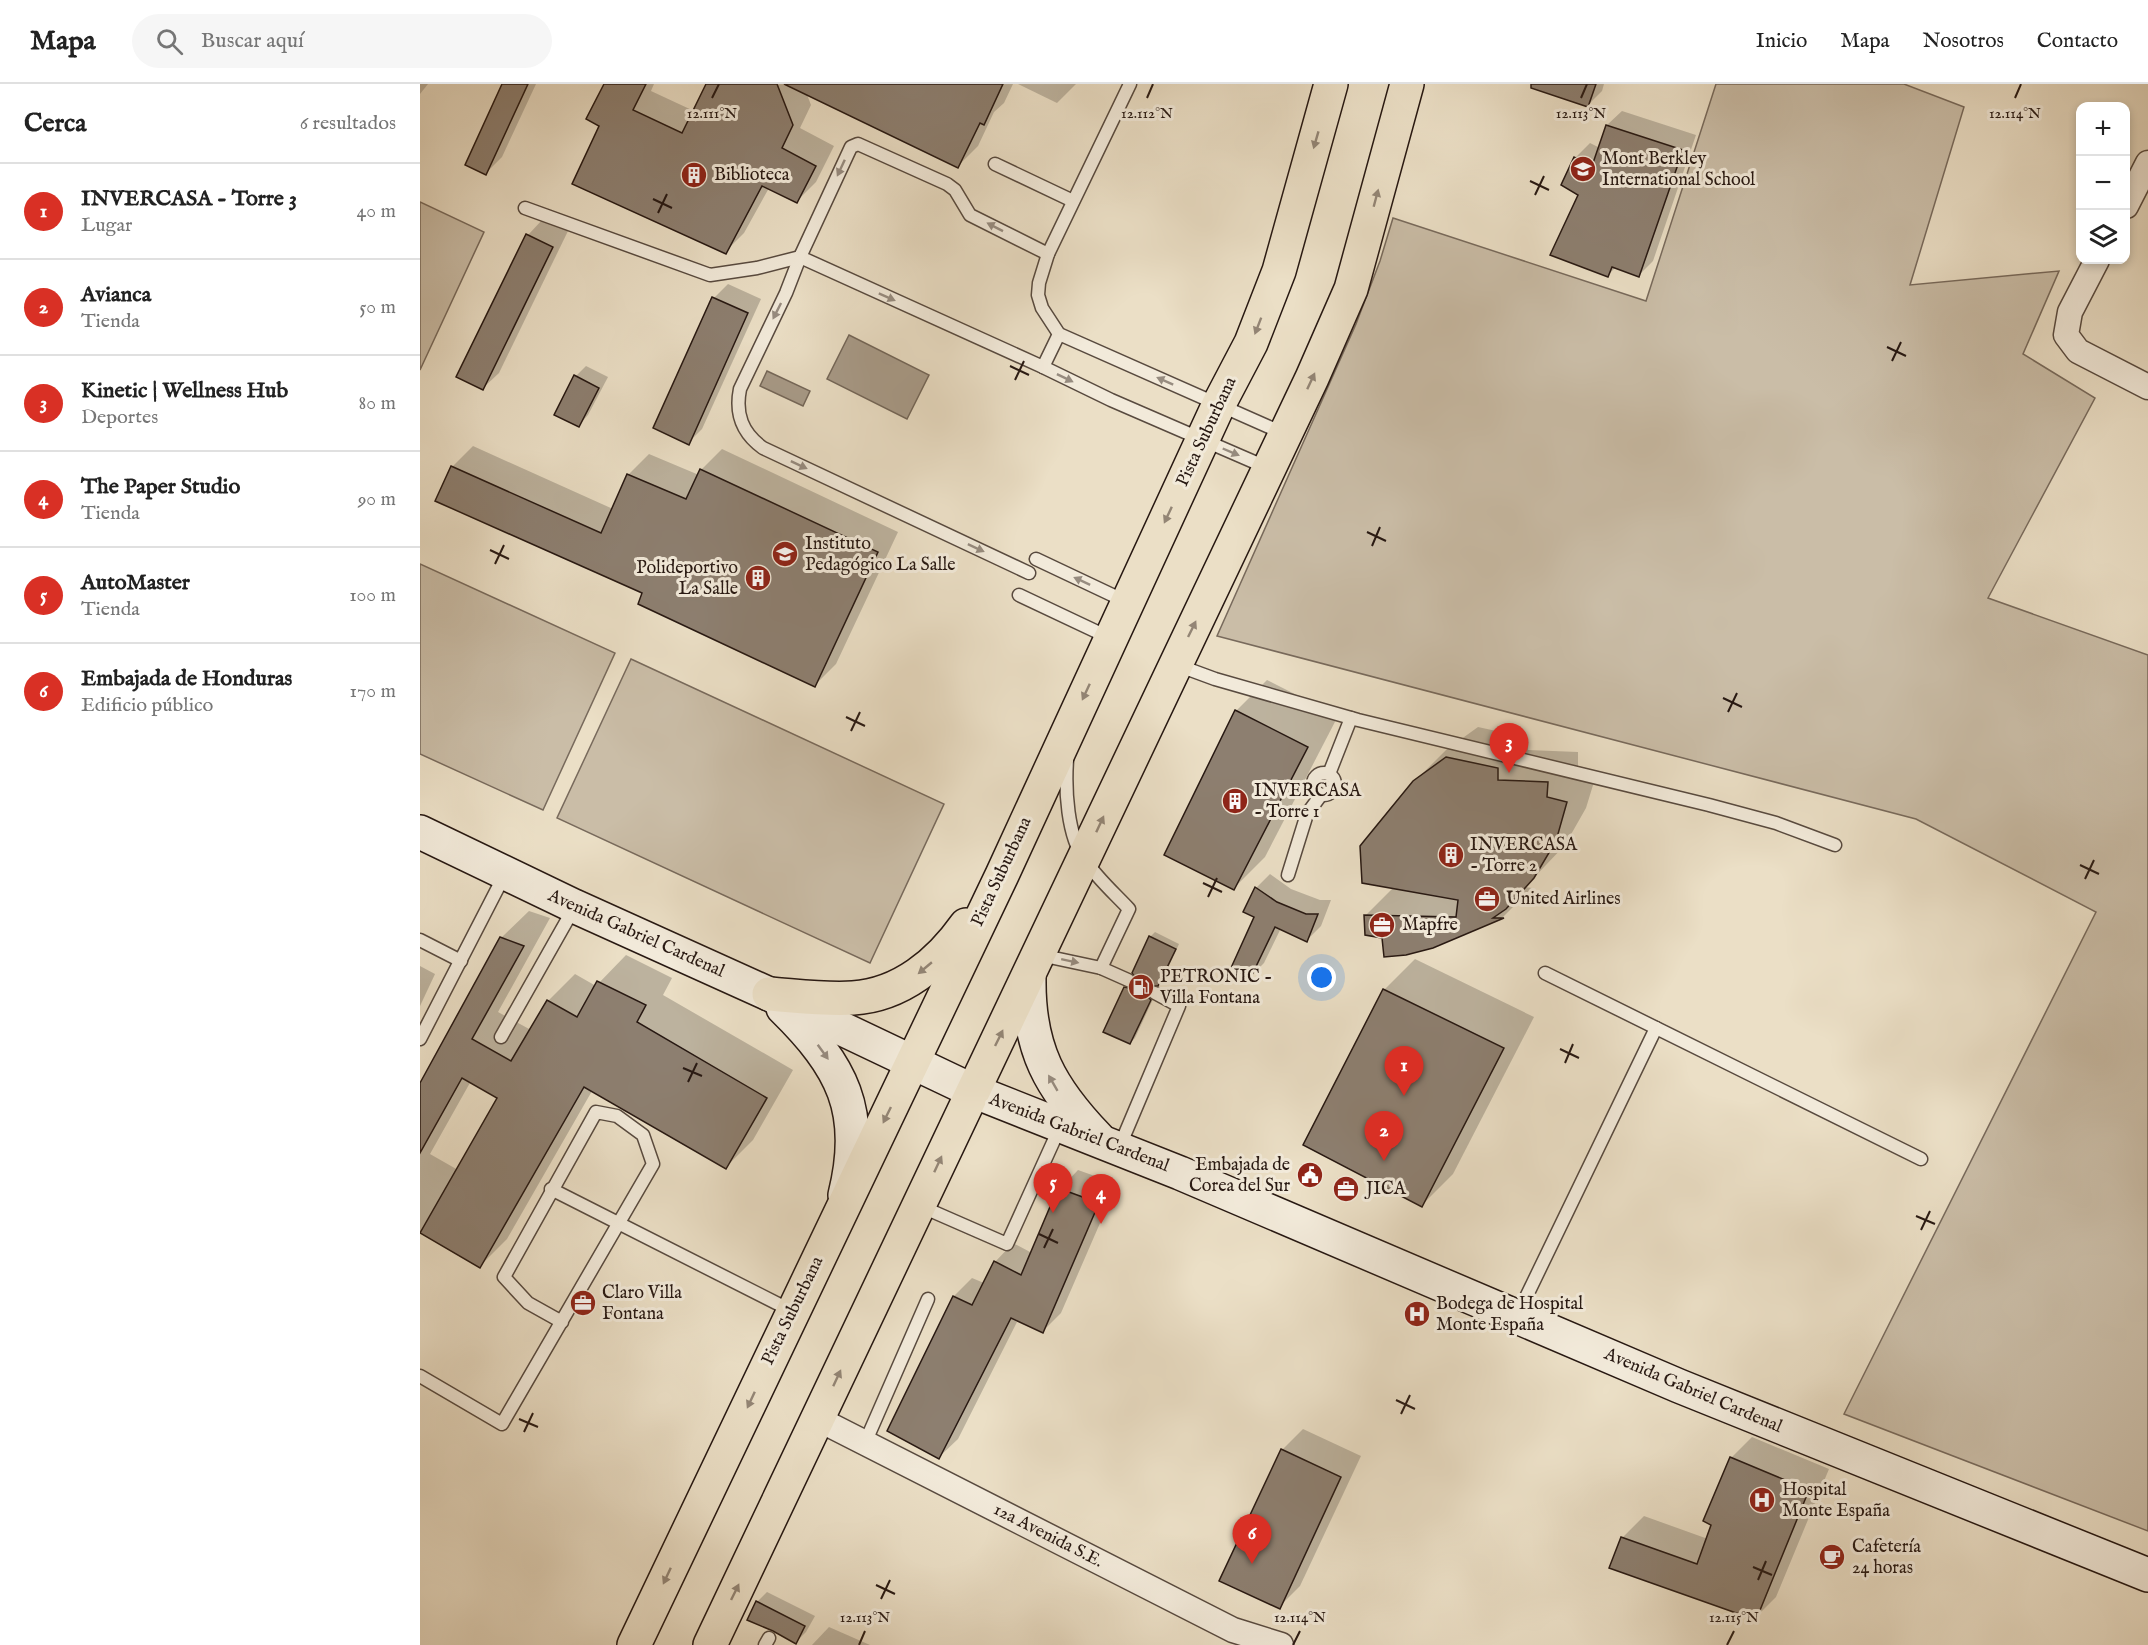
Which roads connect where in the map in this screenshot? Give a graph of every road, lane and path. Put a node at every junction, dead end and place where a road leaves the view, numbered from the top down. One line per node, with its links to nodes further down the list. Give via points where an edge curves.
1 (1130, 84): 7 (lane)
2 (1331, 84): 15 (main road, Pista Suburbana, one-way to 15, via 1279,271 1251,343)
3 (1407, 84): 16 (main road, one-way to 3, via 1351,289)
4 (2148, 163): 6 (street)
5 (995, 164): 7 (lane)
6 (2130, 198)
7 (1073, 201): 9 (lane)
8 (525, 208): 10 (lane, via 710,275)
9 (1048, 254): 10 (lane, one-way to 10, via 970,215 947,184 858,144 851,147); 12 (lane, via 1038,296)
10 (800, 258): 13 (lane, one-way to 13); 20 (lane, one-way to 20, via 740,389 739,414 751,440)
11 (2095, 264): 14 (street, via 2070,312 2066,334 2078,351)
12 (1059, 334): 13 (lane); 15 (lane, one-way to 12)
13 (1043, 367): 17 (lane, one-way to 17)
14 (2148, 387)
15 (1219, 404): 16 (lane); 17 (main road, Pista Suburbana)
16 (1286, 434): 18 (main road)
17 (1202, 440): 18 (lane, one-way to 18); 22 (main road, Pista Suburbana, one-way to 22)
18 (1269, 468): 24 (main road, one-way to 18)
19 (1036, 559): 22 (lane, one-way to 19)
20 (1029, 573)
21 (1019, 595): 23 (lane)
22 (1128, 602): 23 (main road, Pista Suburbana)
23 (1111, 638): 26 (main road, Pista Suburbana, one-way to 26)
24 (1175, 664): 25 (lane); 29 (main road, one-way to 24)
25 (1351, 718): 28 (lane, via 1709,805 1776,823); 32 (lane, via 1329,774 1335,787 1332,793 1321,795 1307,814)
26 (1068, 732): 29 (lane, via 1066,774 1072,834); 31 (main road, Pista Suburbana)
27 (420, 832): 30 (street, Avenida Gabriel Cardenal)
28 (1835, 845)
29 (1084, 860): 36 (main road); 37 (lane, via 1129,909)
30 (506, 873): 33 (street, Avenida Gabriel Cardenal); 35 (lane)
31 (1002, 875): 41 (main road, one-way to 41, via 955,939 903,984 853,998); 45 (main road, Pista Suburbana)
32 (1288, 875)
33 (574, 906): 41 (street, Avenida Gabriel Cardenal); 43 (lane)
34 (420, 940): 35 (lane)
35 (460, 961): 44 (lane)
36 (1034, 966): 37 (lane, one-way to 37); 46 (main road, one-way to 36); 48 (street, one-way to 36, via 1071,1109 1043,1062 1032,1030)
37 (1101, 968): 39 (lane)
38 (1545, 973): 42 (lane)
39 (1128, 980)
40 (1155, 993): 48 (lane, via 1179,1006)
41 (769, 994): 45 (street, Avenida Gabriel Cardenal); 52 (street, one-way to 52, via 828,1059 849,1105 852,1151)
42 (1656, 1028): 49 (lane); 56 (lane)
43 (501, 1037)
44 (420, 1039)
45 (912, 1062): 46 (street, Avenida Gabriel Cardenal); 52 (main road, Pista Suburbana, one-way to 52)
46 (972, 1091): 47 (street, Avenida Gabriel Cardenal); 51 (main road, one-way to 46)
47 (1061, 1126): 48 (street, Avenida Gabriel Cardenal); 51 (lane, via 1007,1244)
48 (1111, 1146): 56 (street, Avenida Gabriel Cardenal)
49 (1921, 1160)
50 (552, 1189): 53 (lane); 53 (lane, via 596,1112 617,1116 643,1136 653,1164); 57 (lane, via 504,1277 528,1303)
51 (919, 1205): 59 (main road, one-way to 51)
52 (840, 1214): 55 (main road, Pista Suburbana)
53 (619, 1224): 55 (lane); 57 (lane)
54 (928, 1299): 60 (lane)
55 (793, 1311): 63 (main road, Pista Suburbana, one-way to 63)
56 (1517, 1317): 61 (street, Avenida Gabriel Cardenal)
57 (562, 1322): 58 (lane, via 502,1424)
58 (420, 1376)
59 (818, 1419): 60 (street, 12a Avenida S.E.); 64 (main road, one-way to 59)
60 (865, 1443): 62 (street, 12a Avenida S.E.)
61 (2148, 1575)
62 (1229, 1637): 65 (street, 12a Avenida S.E.)
63 (634, 1645)
64 (710, 1645)
65 (1281, 1645)

